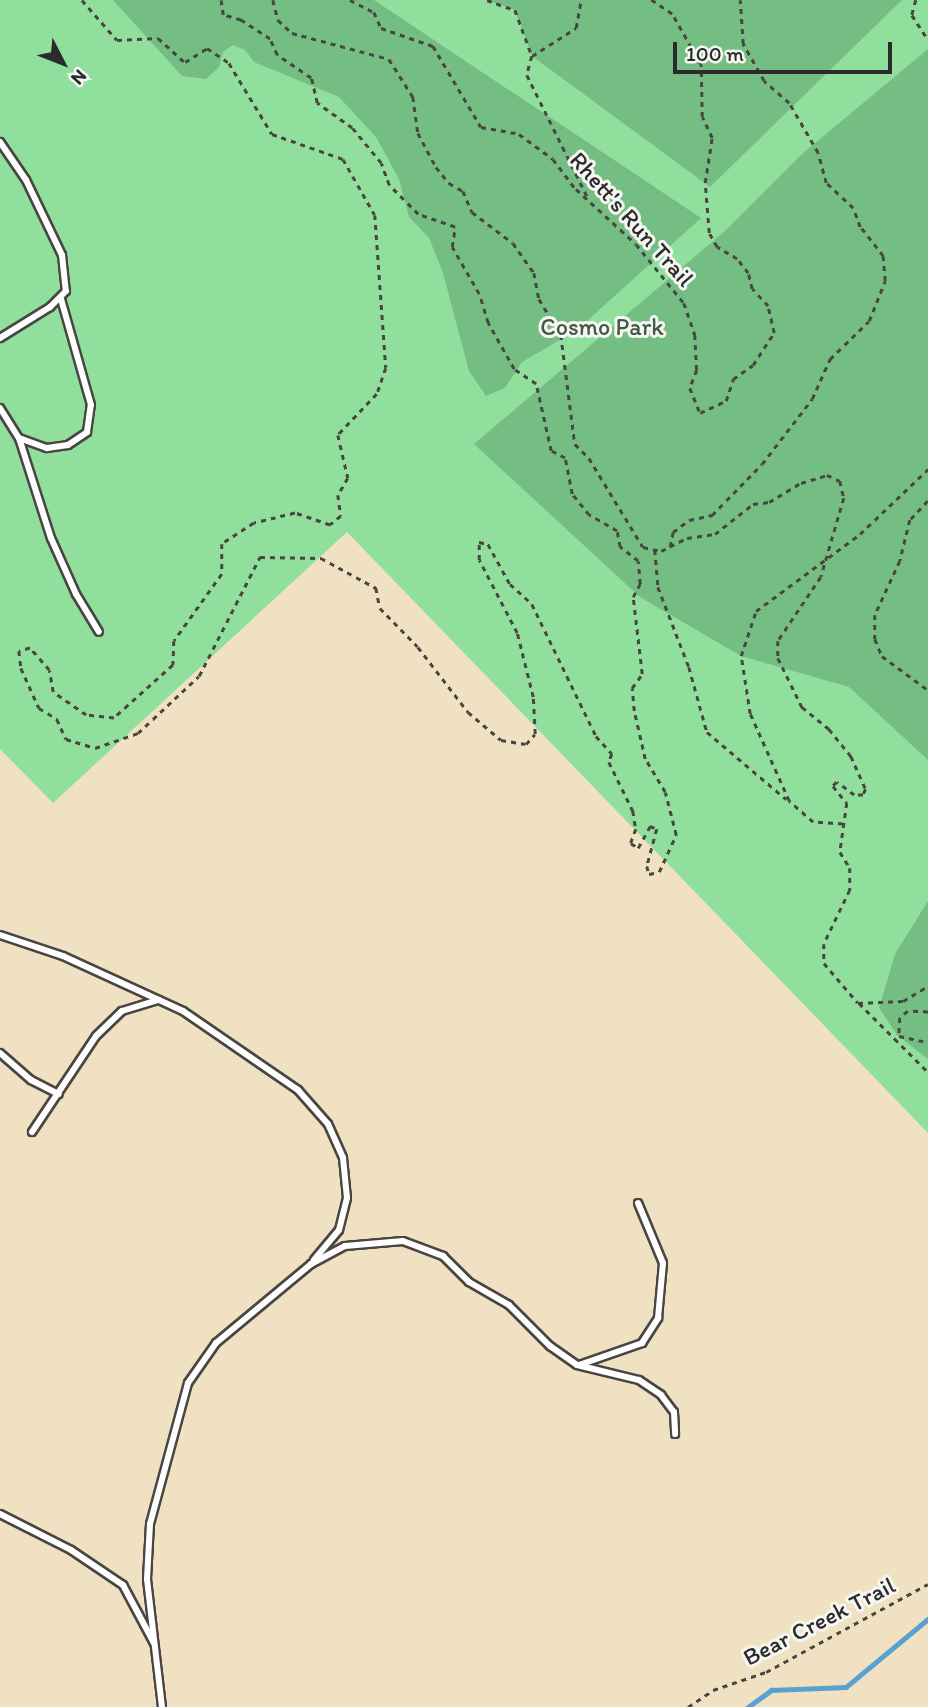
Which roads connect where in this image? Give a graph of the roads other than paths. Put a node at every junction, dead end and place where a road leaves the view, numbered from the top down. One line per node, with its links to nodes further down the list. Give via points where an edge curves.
1 (0, 142): 2 (lane, via 26,180 62,255 66,291)
2 (61, 299): 3 (lane); 5 (lane, via 91,405 88,432 68,445 47,448)
3 (0, 338)
4 (0, 408): 5 (lane)
5 (19, 438): 6 (lane, via 51,538)
6 (99, 632)
7 (0, 935): 8 (lane, via 63,956)
8 (158, 1000): 10 (lane, via 122,1011 96,1036); 13 (lane, via 243,1049 299,1090 328,1124 343,1158 347,1198 339,1230)
9 (0, 1053): 10 (lane, via 31,1080)
10 (59, 1094): 11 (lane)
11 (32, 1132)
12 (638, 1203): 14 (lane, via 663,1263 658,1318 642,1343)
13 (311, 1264): 14 (lane, via 345,1246 403,1241 443,1256 469,1282 509,1305 550,1346); 17 (lane, via 216,1343 188,1383 150,1524 147,1579)
14 (578, 1365): 15 (lane, via 650,1387 674,1412)
15 (675, 1434)
16 (0, 1514): 17 (lane, via 71,1550 122,1585)
17 (156, 1647): 18 (lane)
18 (162, 1707)

